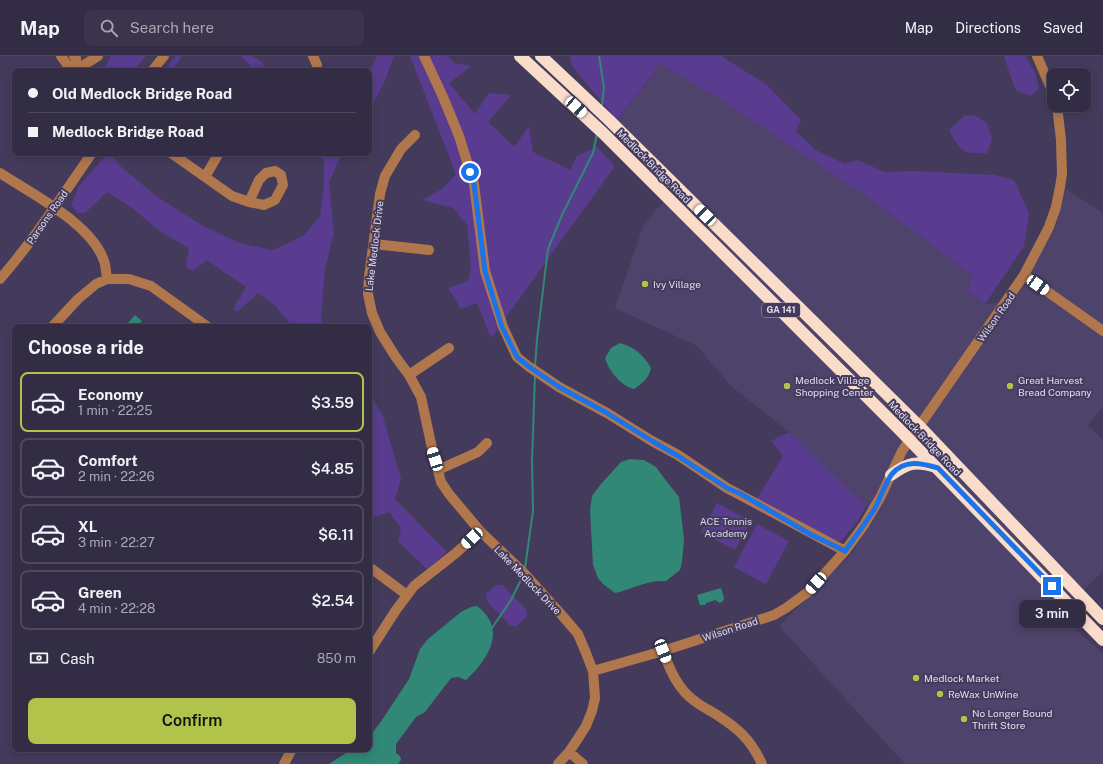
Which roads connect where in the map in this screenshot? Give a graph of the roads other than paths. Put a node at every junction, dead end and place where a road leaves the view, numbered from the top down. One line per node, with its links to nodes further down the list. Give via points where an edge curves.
1 (61, 56): 9 (street)
2 (74, 56): 10 (street)
3 (98, 56): 11 (street)
4 (164, 56): 12 (street)
5 (424, 56): 41 (street, via 459,136 474,184 485,271 502,327 517,357 559,387 607,413 727,488)
6 (520, 56): 34 (highway, Medlock Bridge Road / GA 141, via 603,133)
7 (541, 56): 33 (highway, Medlock Bridge Road / GA 141)
8 (1037, 56): 13 (street)
9 (71, 68)
10 (76, 68)
11 (79, 68)
12 (154, 68)
13 (1047, 79)
14 (1058, 112): 25 (street, Wilson Road, via 1062,174 1056,207 1049,227)
15 (415, 135): 23 (street, Lake Medlock Drive, via 401,149 385,176 380,194)
16 (90, 156): 22 (street, Parsons Road)
17 (175, 156): 20 (street)
18 (217, 156): 20 (street)
19 (0, 174): 22 (street)
20 (205, 177): 21 (street, via 232,196)
21 (249, 202)
22 (54, 208): 26 (street, Parsons Road); 27 (street, via 81,227 97,247 104,261)
23 (374, 244): 24 (street); 32 (street, Lake Medlock Drive, via 368,294 372,313 380,332)
24 (429, 250)
25 (1024, 276): 30 (street); 33 (street, Wilson Road)
26 (0, 279)
27 (107, 279): 28 (street, via 96,284 78,299); 29 (street, via 129,279 151,286)
28 (55, 324)
29 (204, 324)
30 (1103, 331)
31 (449, 348): 32 (street)
32 (409, 375): 37 (street, Lake Medlock Drive, via 421,397)
33 (919, 426): 34 (street, Wilson Road); 44 (highway, Medlock Bridge Road / GA 141)
34 (910, 439): 36 (highway, Medlock Bridge Road / GA 141); 38 (street, Wilson Road)
35 (487, 443): 37 (street, via 478,452)
36 (938, 468): 38 (highway, via 921,463 909,464); 40 (highway, Medlock Bridge Road / GA 141)
37 (438, 470): 39 (street, Lake Medlock Drive, via 441,482 449,494)
38 (891, 475): 41 (street, Wilson Road, via 875,508)
39 (480, 531): 43 (street, via 414,586); 50 (street, Lake Medlock Drive, via 524,573 578,634)
40 (1013, 546): 44 (highway, via 1024,551 1037,563 1083,612 1093,616); 45 (highway, Medlock Bridge Road / GA 141)
41 (845, 551): 49 (street, Wilson Road, via 808,592 774,615)
42 (372, 569): 43 (street)
43 (407, 595): 48 (street)
44 (1101, 614)
45 (1091, 627): 46 (highway); 47 (highway, Medlock Bridge Road / GA 141)
46 (1103, 630)
47 (1103, 640)
48 (372, 648)
49 (663, 651): 50 (street, Wilson Road); 56 (street, via 678,684 695,702 741,731 756,749)
50 (593, 671): 52 (street, Lake Medlock Drive, via 595,698 592,711 586,726)
51 (290, 752): 53 (street)
52 (569, 752): 54 (street, Lake Medlock Drive); 55 (street)
53 (284, 764)
54 (558, 764)
55 (583, 764)
56 (762, 764)

